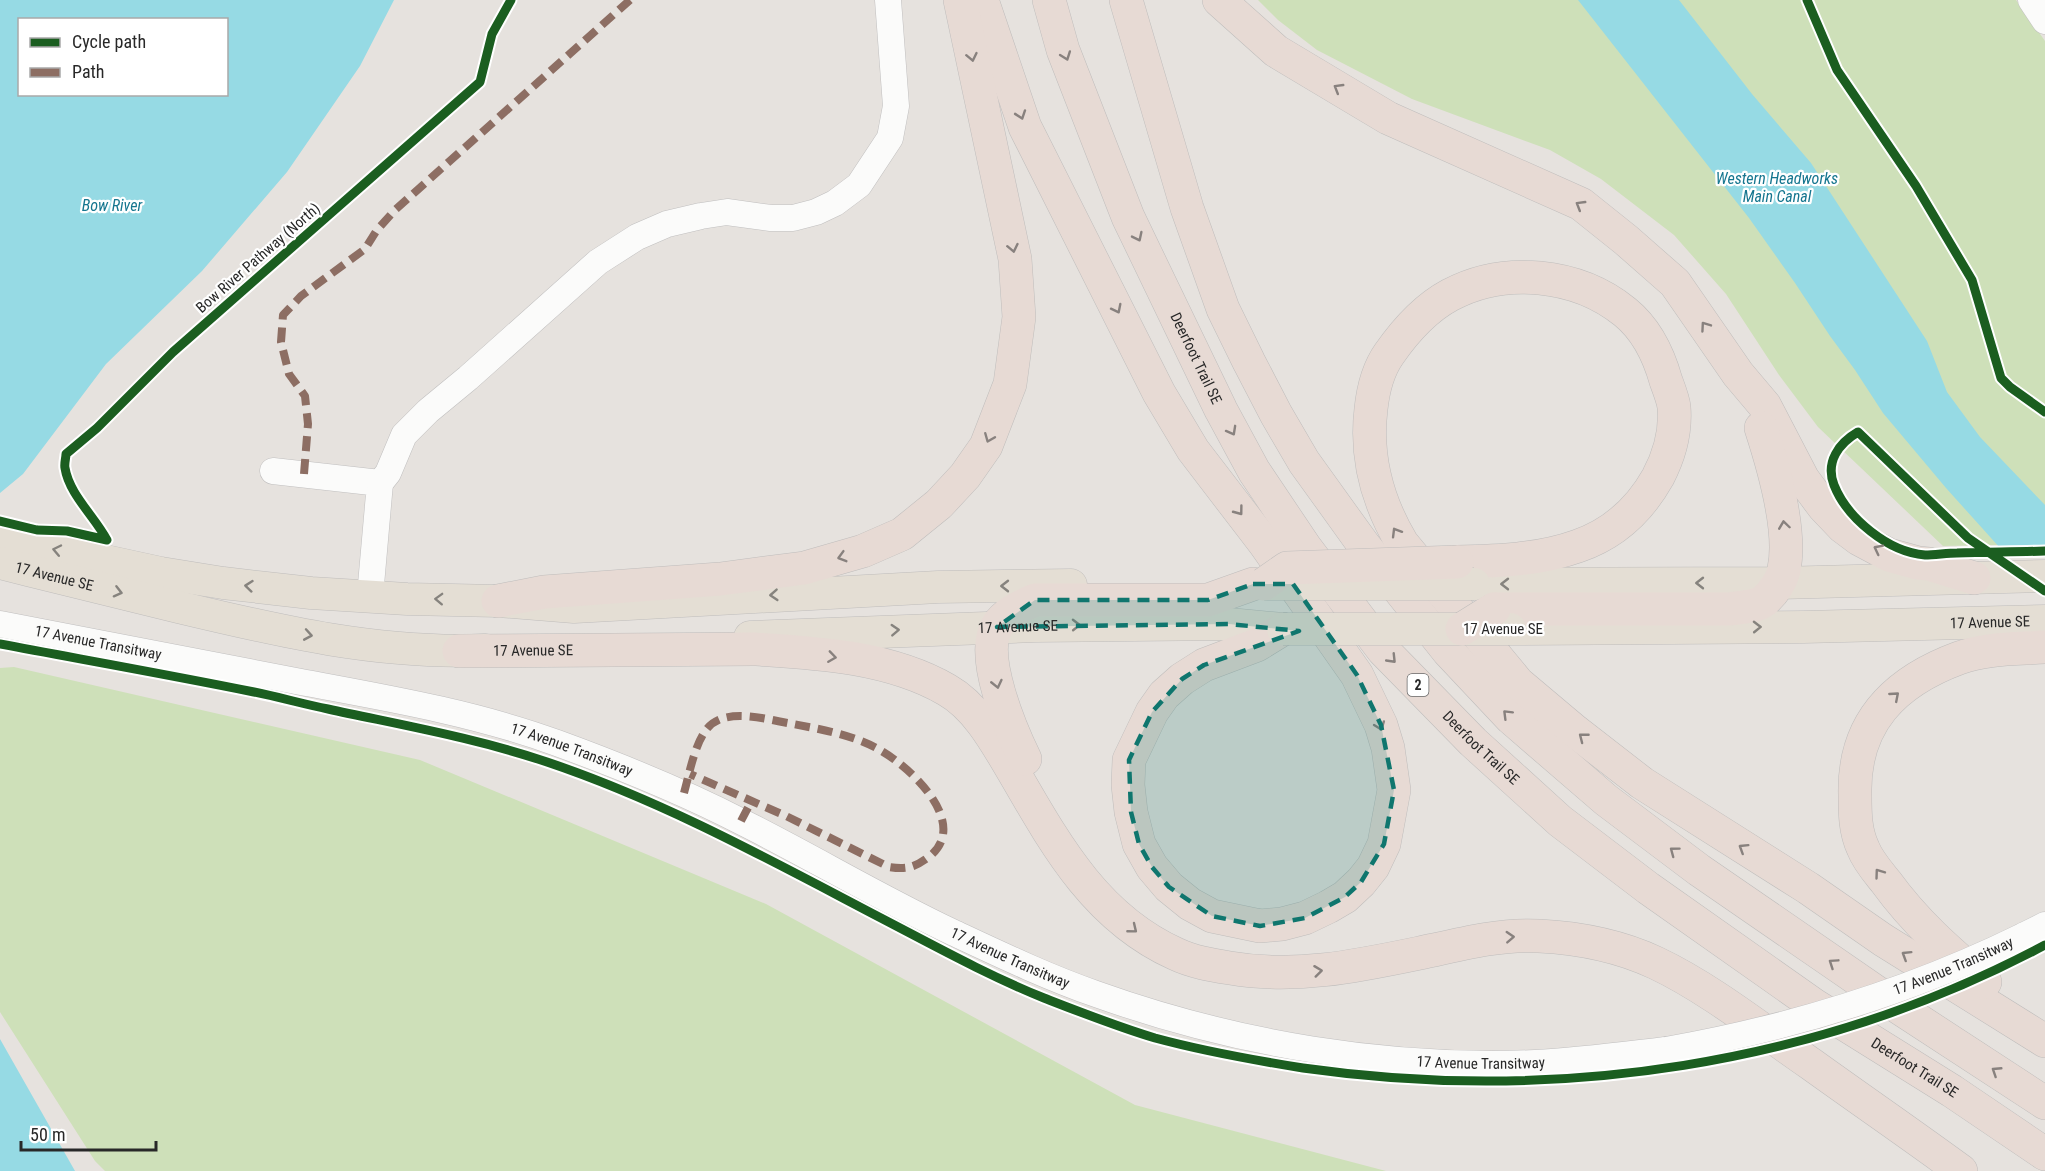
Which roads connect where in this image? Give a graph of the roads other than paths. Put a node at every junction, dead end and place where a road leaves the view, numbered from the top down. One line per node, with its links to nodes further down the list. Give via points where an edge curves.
1 (888, 0): 11 (street, via 896,106 890,138 859,185 835,203 793,218 727,212 667,224 598,261 404,435)
2 (960, 0): 20 (highway, one-way to 20, via 1015,259 1019,317 1010,384 986,446 965,476 902,534 863,551 804,568 720,579 544,592)
3 (982, 0): 25 (highway, one-way to 25, via 1025,127 1159,393 1193,450 1358,675 1383,732 1394,790 1384,843 1372,867 1345,897 1328,908 1305,918 1260,926 1212,916 1190,904 1168,887 1152,867 1139,844 1131,812 1129,760 1152,712 1182,679)
4 (1048, 0): 34 (highway, Deerfoot Trail SE / 2, one-way to 34, via 1063,50 1128,217 1221,410 1254,471 1305,548 1383,650 1473,742 1542,805 1648,888 1814,1005)
5 (1126, 0): 33 (highway, one-way to 5, via 1699,870 1606,800 1511,718 1448,651 1304,462 1249,362 1223,309 1191,219)
6 (1219, 0): 9 (highway, one-way to 6, via 1675,283 1581,204 1388,118 1276,51)
7 (2031, 0): 8 (street)
8 (2045, 21)
9 (1738, 374): 16 (highway, one-way to 9, via 1889,555 1843,526 1803,479 1765,406); 17 (highway, one-way to 9, via 1786,549 1781,508 1762,430)
10 (273, 471): 11 (street)
11 (380, 483): 19 (street)
12 (0, 538): 19 (main road, 17 Avenue SE, one-way to 12, via 223,583)
13 (0, 563): 28 (main road, 17 Avenue SE, one-way to 28, via 257,626 349,643)
14 (1465, 573): 17 (main road, one-way to 14); 18 (highway, bridge, via 1287,568); 32 (highway, one-way to 14, via 1634,777 1518,683 1402,543 1375,484 1369,451 1373,388 1398,341 1426,311 1473,285 1524,277 1580,287 1625,313 1657,353 1674,406 1665,463 1636,508 1598,537 1579,546 1500,561)
15 (2045, 576): 16 (main road)
16 (1974, 578): 17 (main road)
17 (1779, 583): 21 (highway, via 1764,601 1730,609)
18 (1258, 584): 20 (main road, 17 Avenue SE, one-way to 20, via 988,586 582,606); 24 (highway, via 1208,600 1035,600)
19 (370, 596): 20 (main road, 17 Avenue SE, one-way to 19)
20 (498, 601)
21 (1502, 619): 22 (main road, 17 Avenue SE, one-way to 22, via 1752,628); 26 (highway, bridge)
22 (2033, 622)
23 (0, 624): 30 (street, 17 Avenue Transitway, bridge, via 393,699 551,741 684,793 947,930 1093,993 1234,1034 1358,1056 1536,1063 1666,1050 1757,1032 1860,1003 1925,980)
24 (997, 627): 25 (main road, 17 Avenue SE, one-way to 25, via 1229,624); 28 (main road, 17 Avenue SE, one-way to 24); 29 (highway, one-way to 29, via 991,653 1004,711 1024,758)
25 (1283, 629): 26 (main road, 17 Avenue SE, bridge)
26 (1462, 629)
27 (2045, 647): 31 (highway, one-way to 27, via 1993,990 1948,952 1894,894 1863,848 1855,820 1854,778 1864,738 1879,710 1908,684 1961,657)
28 (459, 651): 29 (highway, one-way to 29, via 754,649 813,654 903,670 950,692 968,707 987,730 1057,847)
29 (1095, 894): 35 (highway, one-way to 35, via 1136,933 1176,954 1200,963 1241,970 1309,972 1497,938 1547,936 1613,948 1656,963 1718,999)
30 (2034, 930)
31 (2045, 1025)
32 (2045, 1041)
33 (2045, 1102)
34 (2045, 1154)
35 (1961, 1171)

